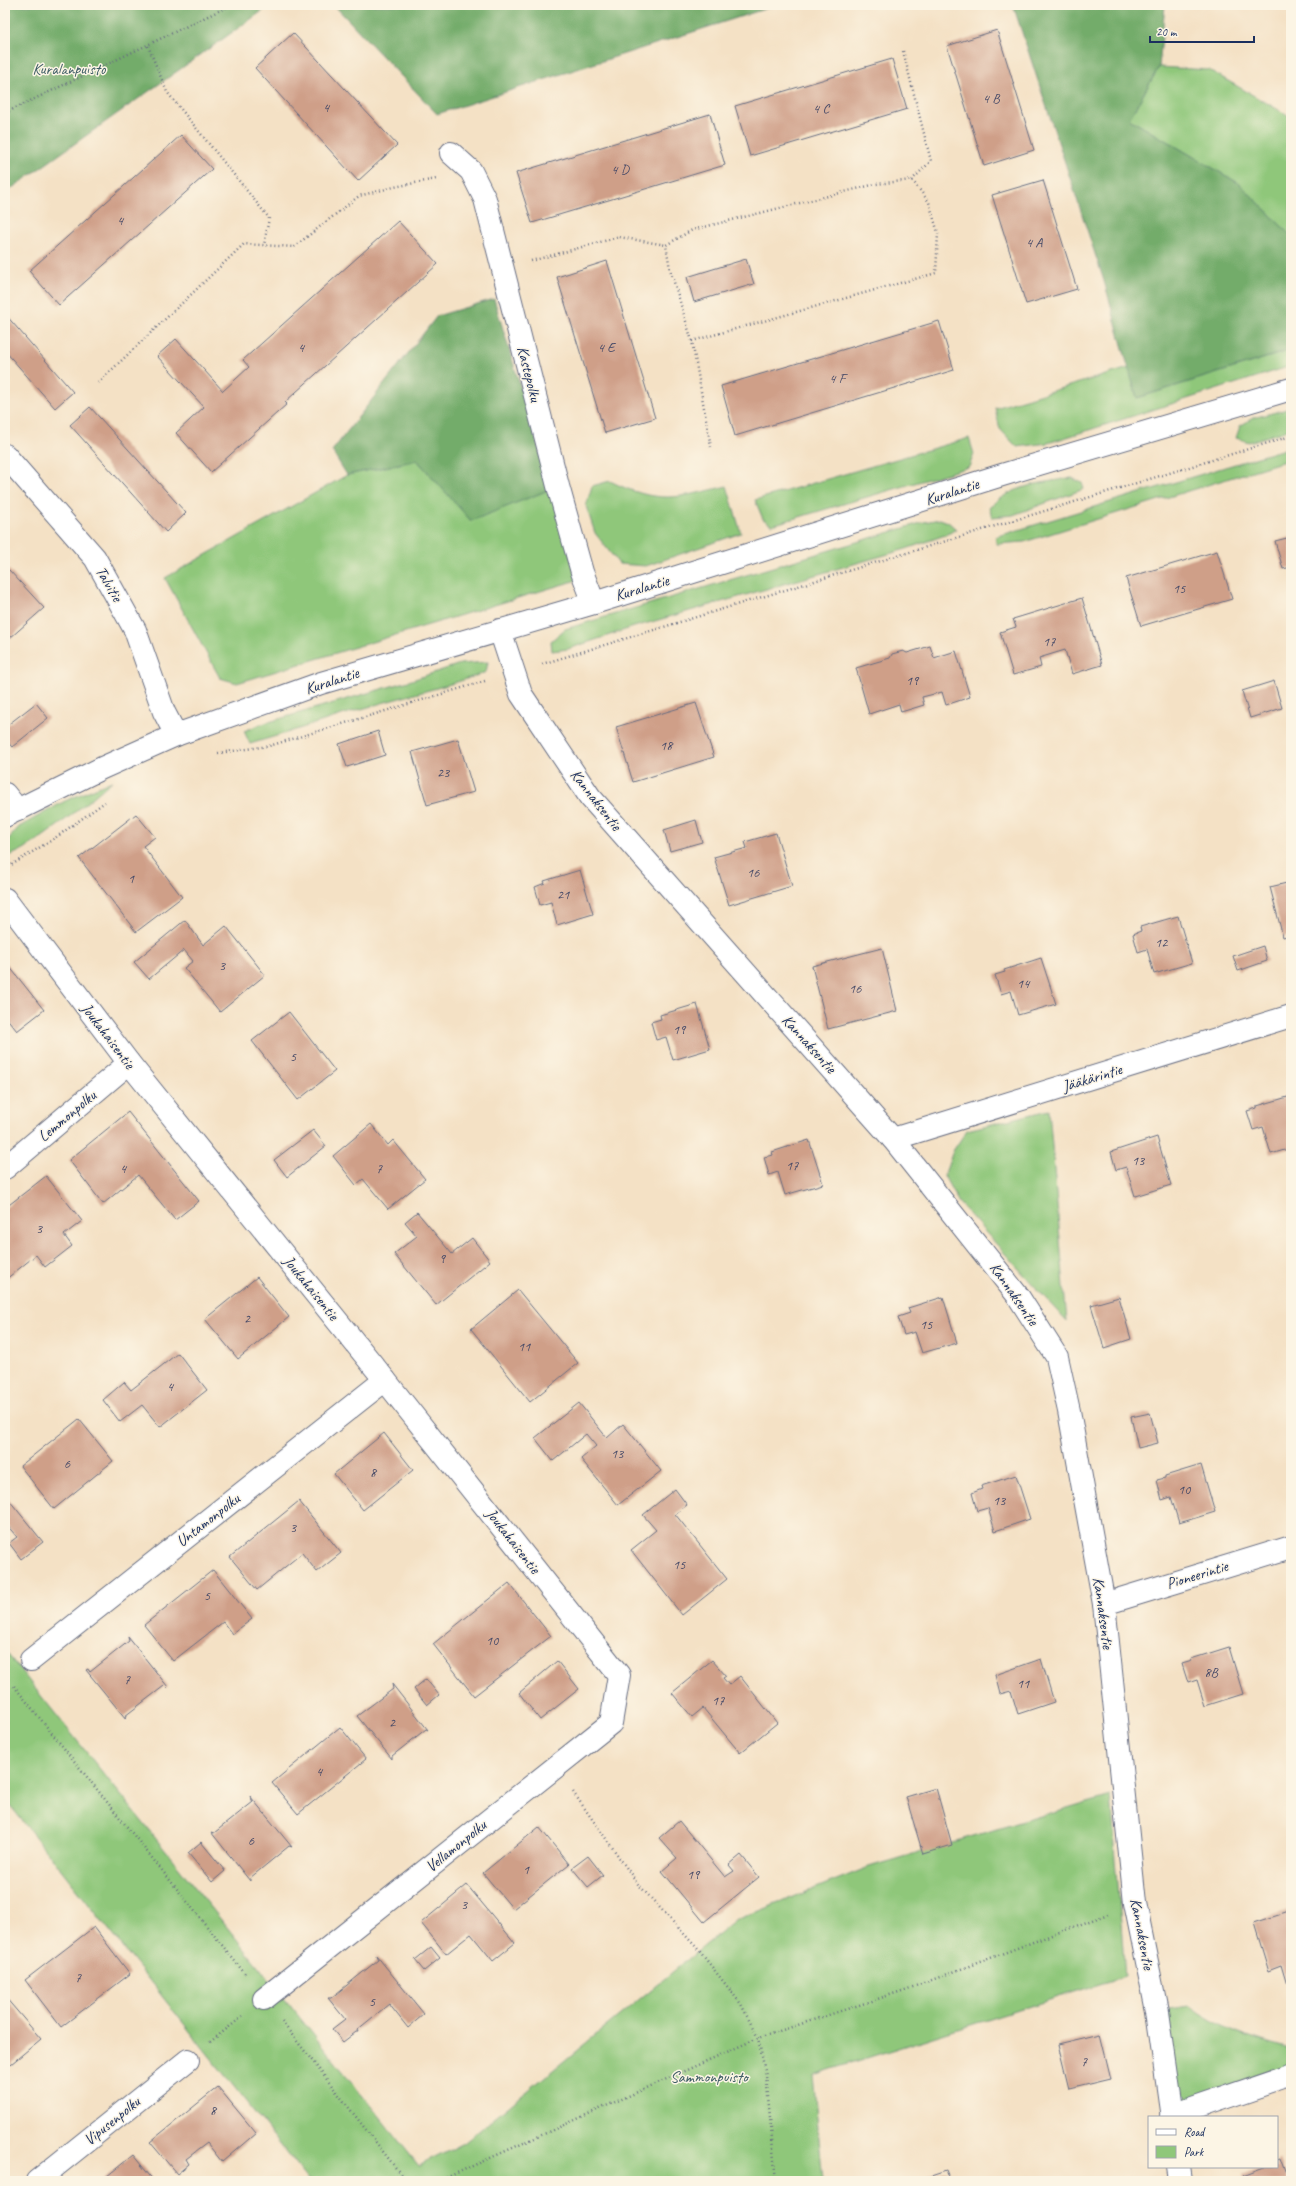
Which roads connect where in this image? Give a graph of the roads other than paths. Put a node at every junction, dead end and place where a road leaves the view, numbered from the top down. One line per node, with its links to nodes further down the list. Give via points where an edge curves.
1 (451, 153): 4 (street, Kastepolku, via 471,171 485,199 558,486 582,572)
2 (1291, 389): 4 (street, Kuralantie)
3 (5, 455): 6 (street, Talvitie, via 95,558 135,630 164,712)
4 (594, 603): 5 (street, Kuralantie)
5 (500, 630): 6 (street, Kuralantie, via 321,683); 11 (street, Kannaksentie, via 521,694 590,797)
6 (176, 735): 7 (street, Kuralantie)
7 (9, 807)
8 (5, 899): 10 (street, Joukahaisentie)
9 (1291, 1016): 11 (street, Jääkärintie)
10 (129, 1063): 12 (street, Lemmonpolku); 13 (street, Joukahaisentie)
11 (893, 1139): 15 (street, Kannaksentie, via 1018,1296 1057,1357)
12 (5, 1168)
13 (385, 1380): 16 (street, Untamonpolku); 17 (street, Joukahaisentie)
14 (1291, 1547): 15 (street, Pioneerintie)
15 (1104, 1604): 21 (street, Kannaksentie, via 1135,1904 1157,2011)
16 (31, 1660)
17 (619, 1675): 18 (street, Vellamonpolku, via 611,1723)
18 (264, 1999)
19 (188, 2060): 24 (street, Vipusenpolku)
20 (1291, 2075): 22 (street)
21 (1172, 2116)
22 (1175, 2116)
23 (1178, 2168): 25 (street)
24 (37, 2181)
25 (1180, 2181)

